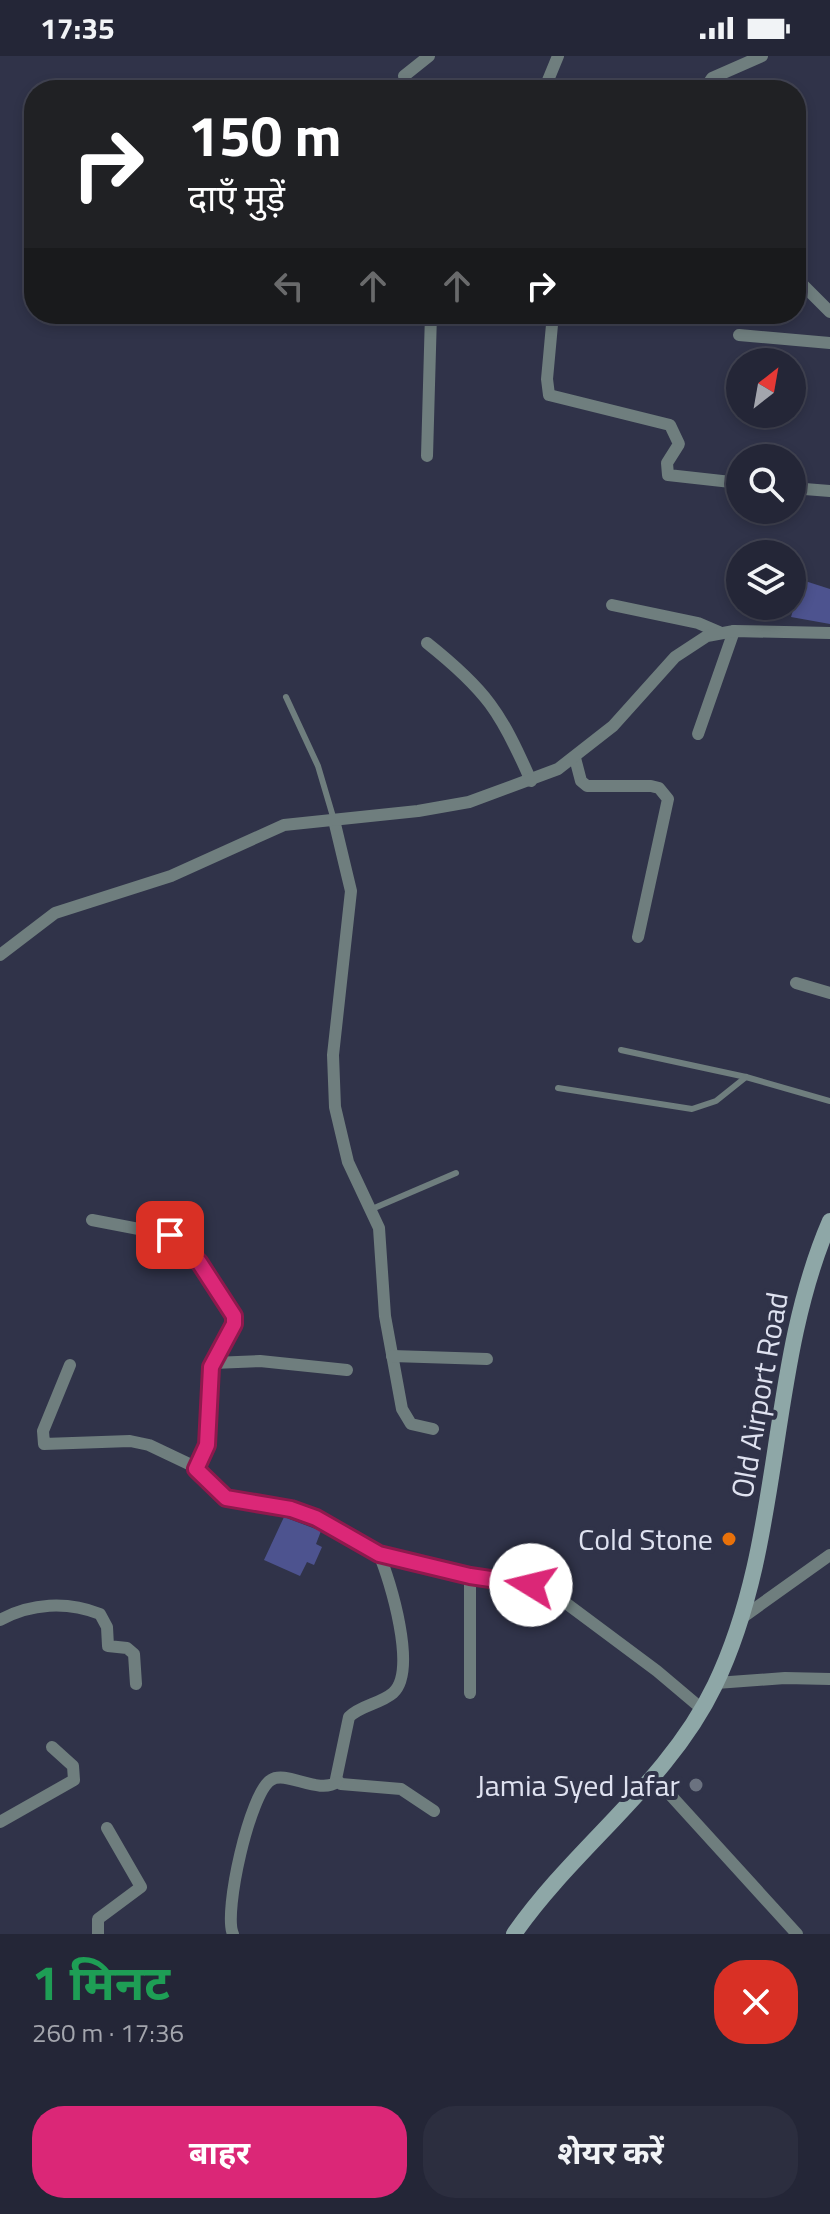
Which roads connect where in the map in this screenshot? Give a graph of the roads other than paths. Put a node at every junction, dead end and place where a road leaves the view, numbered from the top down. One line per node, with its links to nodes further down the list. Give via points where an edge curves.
1 (429, 56): 4 (street)
2 (558, 56): 5 (street)
3 (762, 56): 6 (street)
4 (404, 76)
5 (548, 80)
6 (711, 80)
7 (806, 288): 8 (street)
8 (830, 312)
9 (431, 324): 13 (street)
10 (553, 324): 14 (street, via 549,395 670,425 679,444 665,468 668,475)
11 (739, 335): 12 (street)
12 (830, 343)
13 (427, 456)
14 (726, 481)
15 (806, 489): 16 (street)
16 (830, 491)
17 (612, 605): 19 (street)
18 (734, 631): 19 (street); 20 (street); 23 (street)
19 (719, 632): 24 (street, via 675,657 613,726)
20 (830, 633)
21 (427, 643): 25 (street, via 487,695)
22 (286, 697): 26 (lane, via 315,756)
23 (698, 734)
24 (575, 758): 25 (street); 27 (street, via 587,786 651,786 668,799)
25 (531, 781): 26 (street, via 469,802)
26 (334, 820): 28 (street, via 284,825 171,876 65,909); 36 (street, via 351,891 333,1055 335,1107 348,1162)
27 (638, 937)
28 (0, 955)
29 (796, 983): 30 (street)
30 (830, 993)
31 (621, 1050): 32 (lane)
32 (746, 1077): 33 (lane, via 716,1101 692,1109); 34 (lane)
33 (558, 1088)
34 (830, 1101)
35 (456, 1173): 36 (lane)
36 (372, 1209): 39 (street, via 382,1246)
37 (92, 1220): 41 (street, via 170,1235 199,1262 234,1316)
38 (830, 1221): 49 (main road, Old Airport Road, via 795,1322 757,1563)
39 (392, 1356): 40 (street); 44 (street, via 406,1419)
40 (487, 1359)
41 (213, 1363): 43 (street, via 260,1361); 45 (street, via 207,1445)
42 (70, 1365): 45 (street, via 43,1431 44,1444 130,1441 164,1450)
43 (347, 1370)
44 (433, 1429)
45 (196, 1469): 46 (street, via 226,1498 316,1518)
46 (379, 1554): 48 (street); 58 (street, via 401,1625 401,1673 393,1693 349,1717)
47 (830, 1555): 49 (street)
48 (470, 1576): 54 (street); 55 (street, via 551,1592)
49 (743, 1617): 52 (main road, Old Airport Road)
50 (0, 1620): 53 (street, via 39,1606 100,1614 108,1646 134,1654)
51 (830, 1679): 52 (street)
52 (716, 1683): 55 (main road, Old Airport Road)
53 (136, 1684)
54 (470, 1693)
55 (702, 1709): 57 (main road, Old Airport Road)
56 (52, 1747): 60 (street, via 73,1766 74,1780)
57 (654, 1777): 62 (street); 65 (main road, Old Airport Road, via 538,1899)
58 (337, 1782): 59 (street, via 401,1789); 64 (street, via 323,1786 277,1778 267,1784 246,1834 230,1907)
59 (434, 1811)
60 (0, 1822)
61 (107, 1828): 63 (street, via 141,1887 98,1919)
62 (790, 1932)
63 (98, 1934)
64 (233, 1934)
65 (514, 1934)

